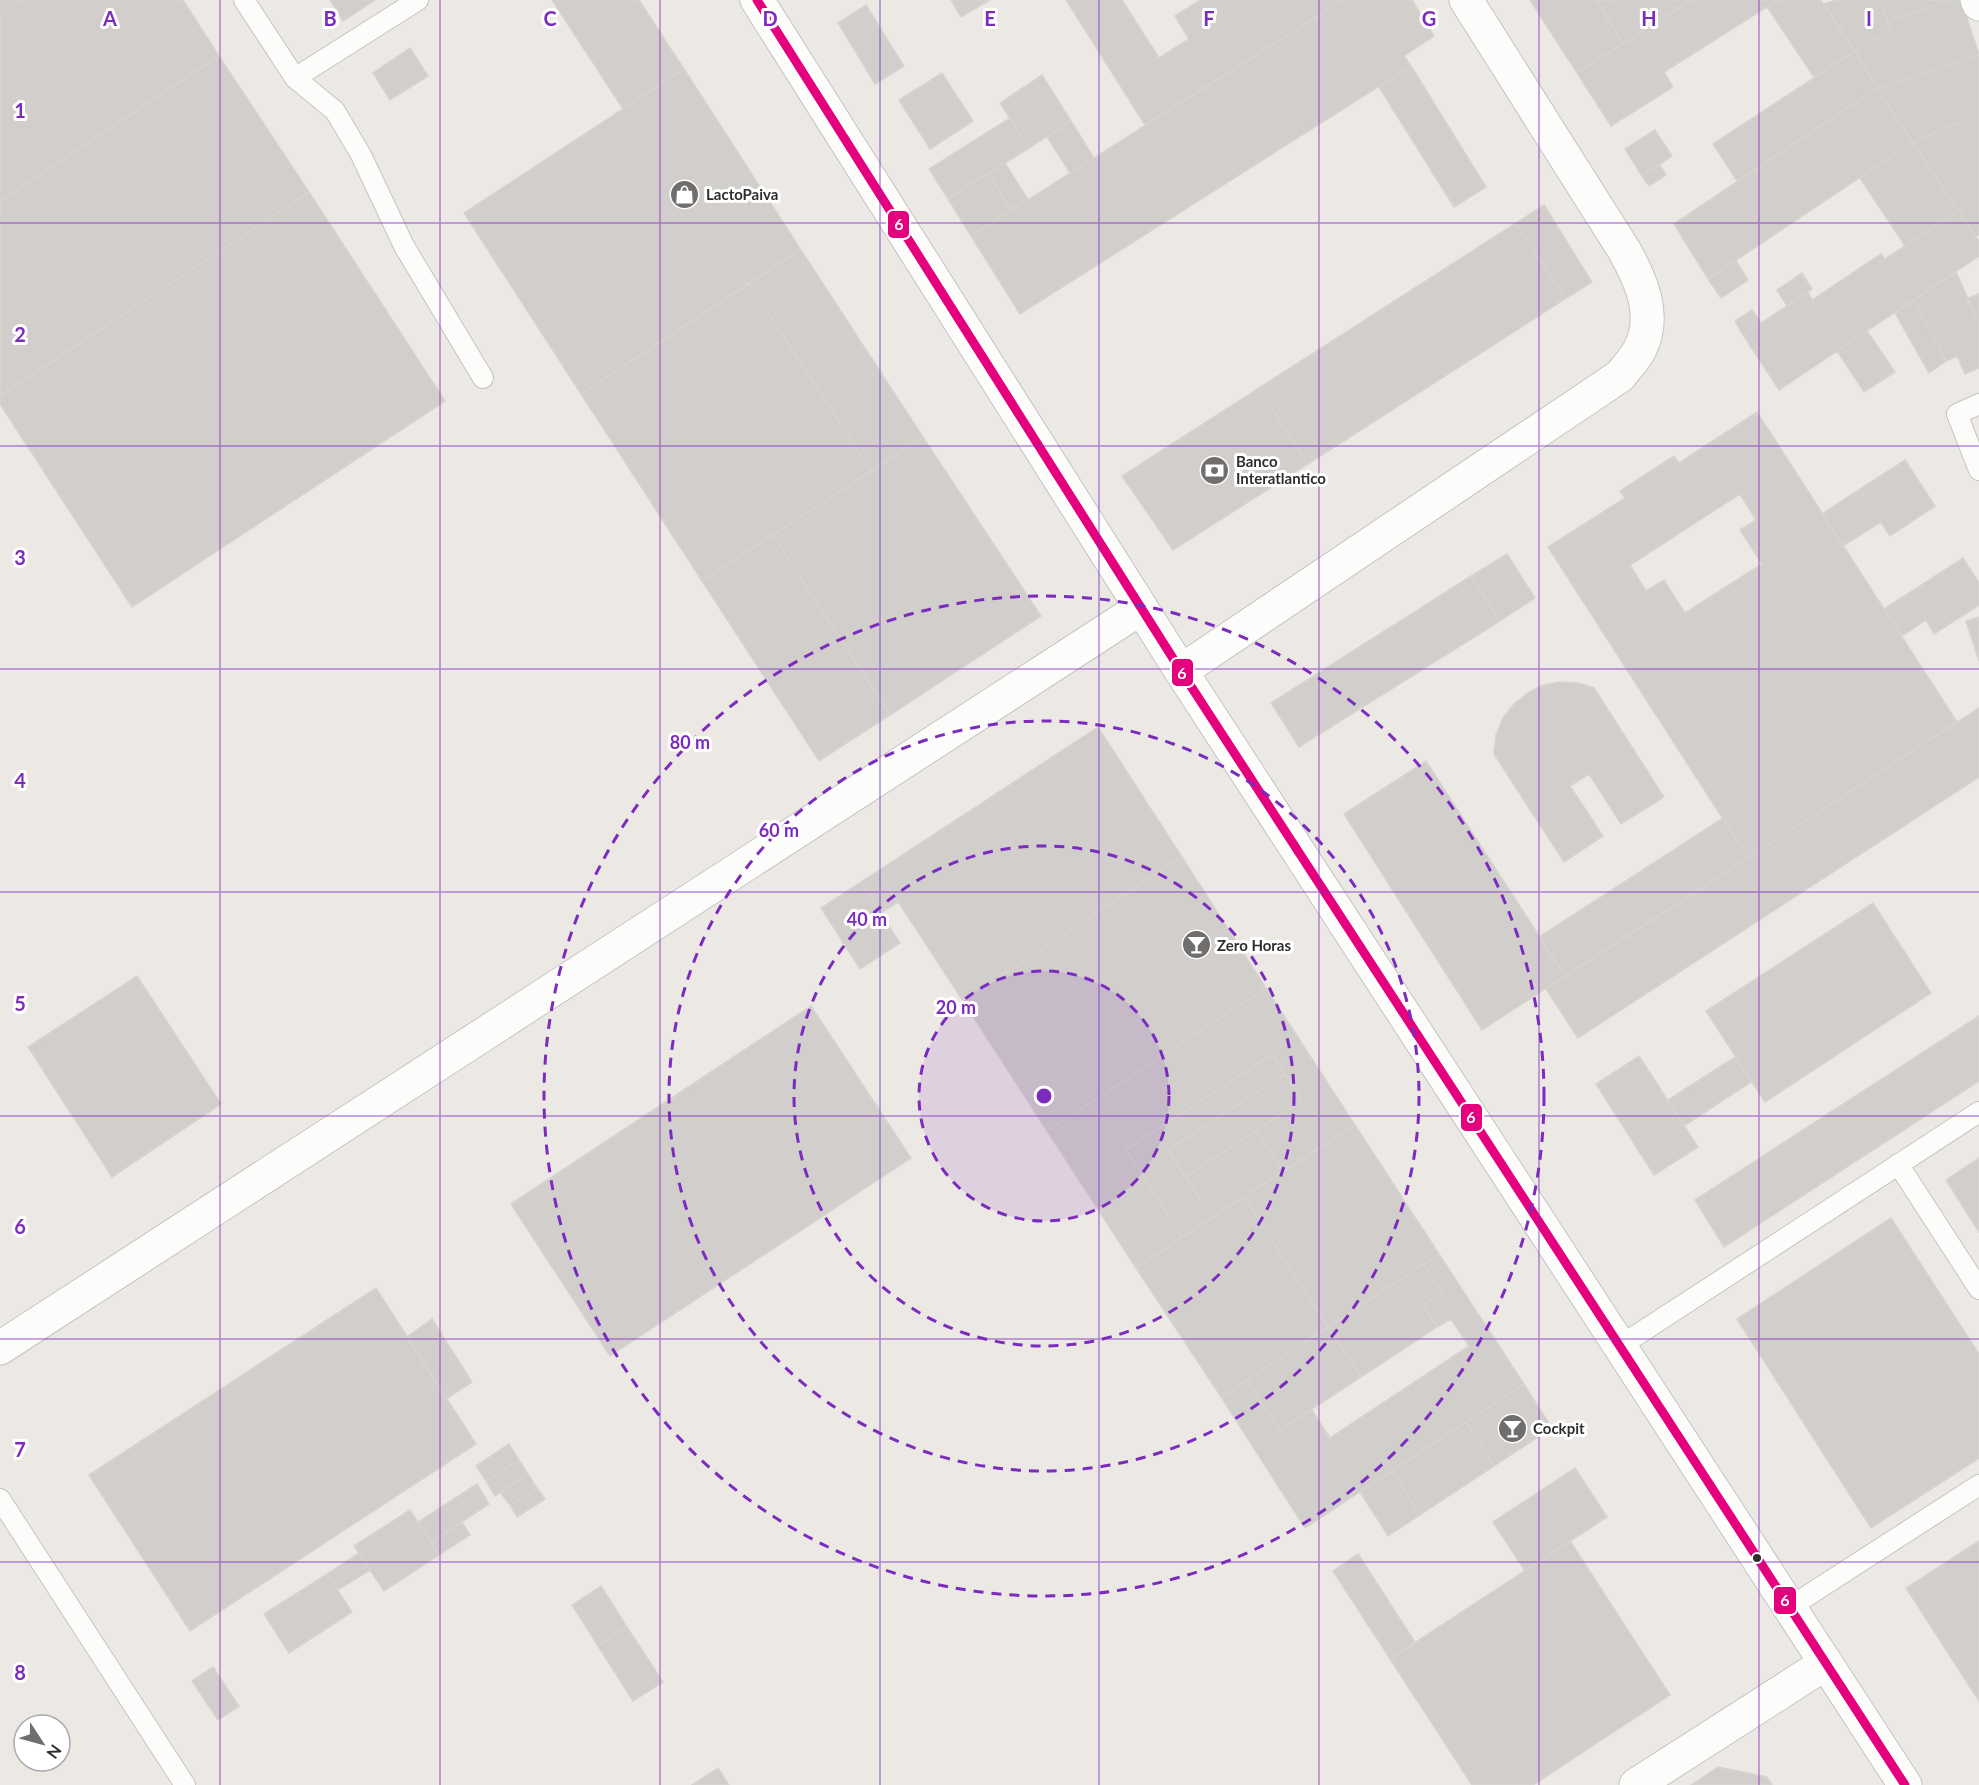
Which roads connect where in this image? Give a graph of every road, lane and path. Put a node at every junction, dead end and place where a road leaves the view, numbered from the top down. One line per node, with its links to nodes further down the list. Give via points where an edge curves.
1 (244, 0): 5 (lane)
2 (418, 0): 5 (lane)
3 (757, 0): 9 (street)
4 (1466, 0): 10 (street, via 1642,283 1647,315 1640,349 1620,376)
5 (295, 78): 6 (lane, via 335,111 405,246)
6 (483, 378)
7 (1979, 404): 8 (lane, via 1957,414)
8 (1979, 470)
9 (1141, 608): 10 (street); 15 (street)
10 (1181, 671): 14 (street)
11 (1979, 1112): 12 (lane)
12 (1898, 1164): 13 (lane); 14 (lane)
13 (1979, 1289)
14 (1620, 1346): 18 (street)
15 (0, 1348)
16 (1979, 1485): 18 (lane)
17 (0, 1499): 20 (lane)
18 (1790, 1607): 19 (street)
19 (1826, 1663): 21 (street); 22 (street)
20 (185, 1785)
21 (1636, 1785)
22 (1905, 1785)

